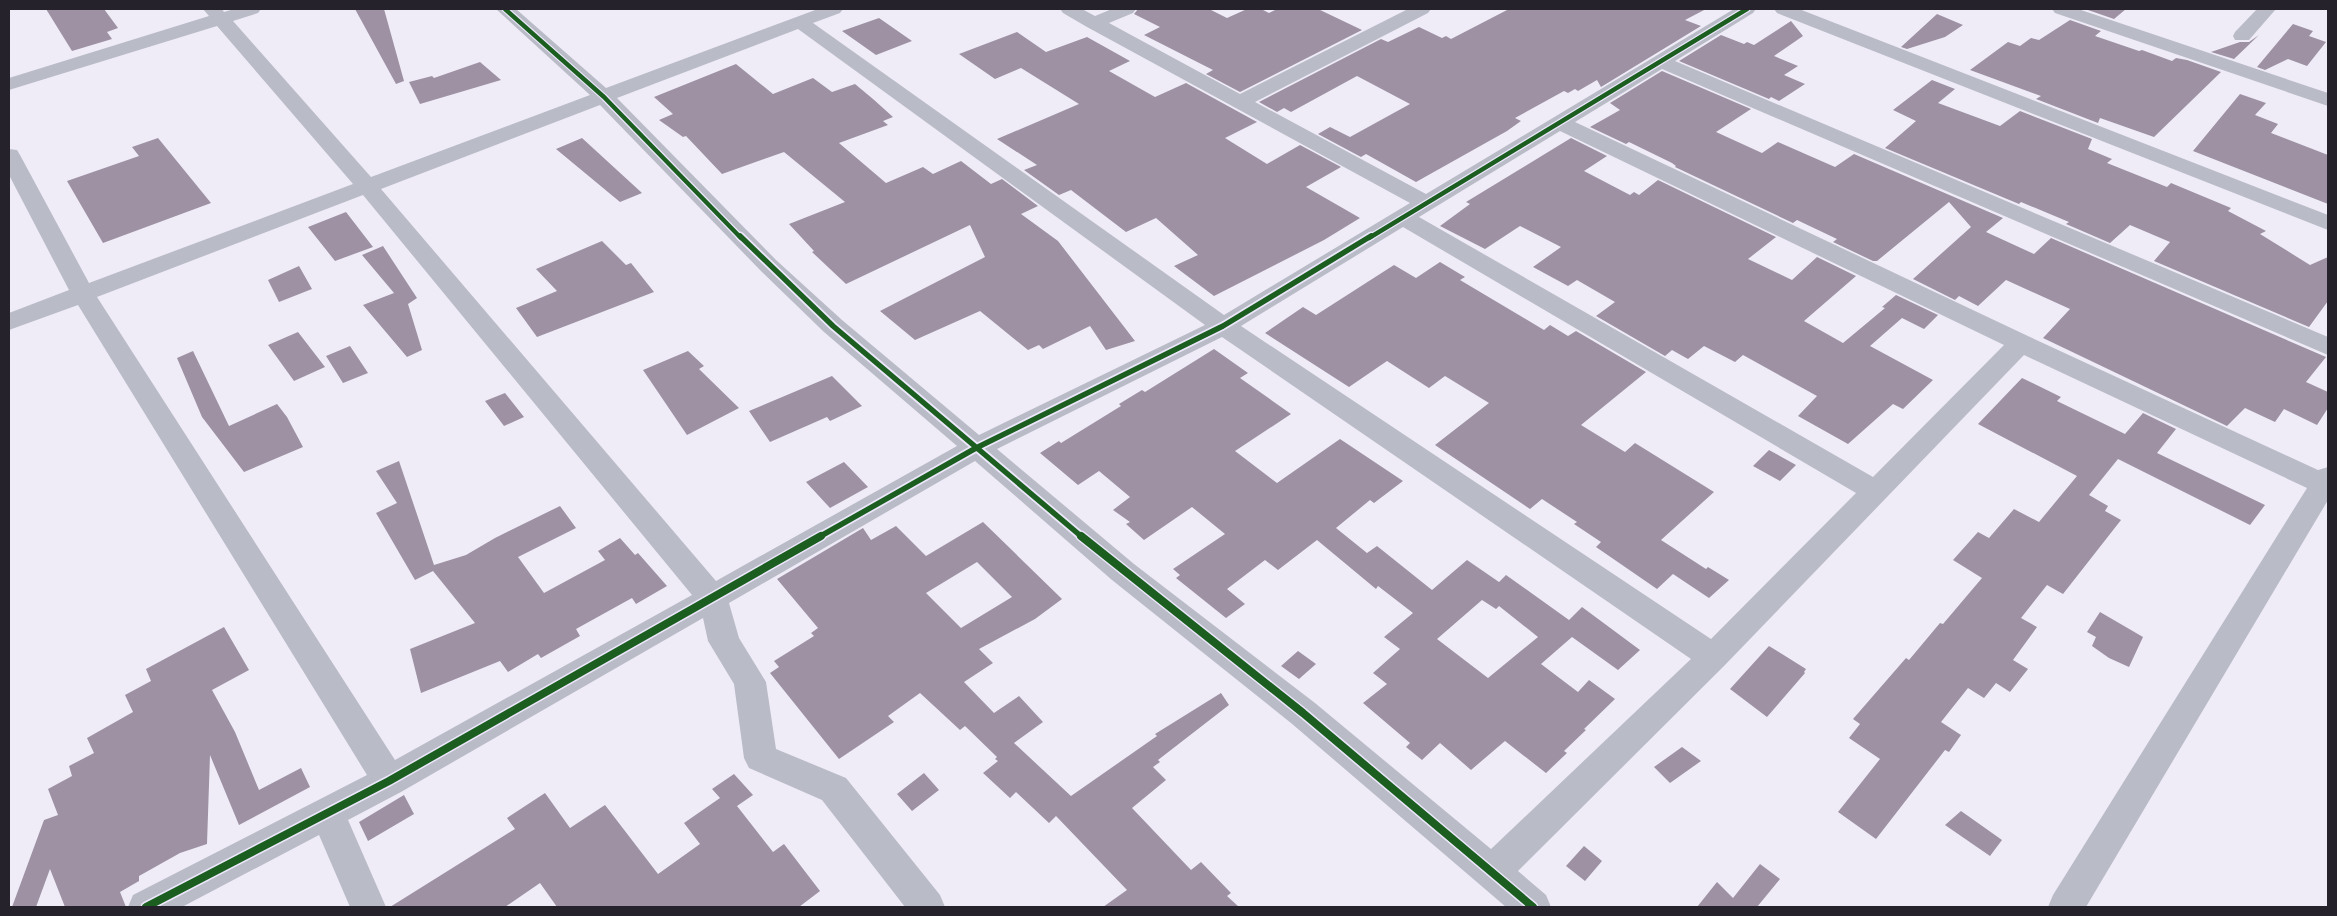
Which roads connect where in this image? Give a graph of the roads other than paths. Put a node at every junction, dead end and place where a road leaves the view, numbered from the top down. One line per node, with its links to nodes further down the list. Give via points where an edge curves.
1 (252, 9): 11 (street)
2 (505, 9): 17 (street)
3 (834, 9): 12 (street)
4 (1069, 9): 13 (street)
5 (1127, 9): 13 (street)
6 (1422, 9): 19 (street)
7 (1747, 9): 15 (street)
8 (1783, 9): 25 (street)
9 (2061, 9): 18 (street)
10 (2267, 9): 14 (street)
11 (217, 14): 16 (street); 22 (street)
12 (801, 23): 17 (street); 28 (street)
13 (1094, 23): 19 (street)
14 (2242, 36)
15 (1662, 62): 20 (street); 30 (street)
16 (9, 84)
17 (604, 97): 22 (street); 31 (street, via 768,265 833,326)
18 (2328, 100)
19 (1239, 102): 23 (street)
20 (1560, 123): 23 (street); 29 (street)
21 (9, 155): 26 (street)
22 (368, 187): 26 (street); 34 (street)
23 (1426, 203): 24 (street)
24 (1403, 217): 28 (street); 33 (street)
25 (2328, 223)
26 (83, 294): 27 (street); 36 (street)
27 (9, 322)
28 (1223, 326): 31 (street); 35 (street)
29 (2021, 343): 32 (street); 33 (street)
30 (2328, 347)
31 (976, 448): 34 (street); 38 (street, via 1123,572 1302,712)
32 (2327, 482): 43 (street)
33 (1875, 492): 35 (street)
34 (713, 599): 36 (street); 41 (street, via 724,641 750,682 761,758 834,789)
35 (1713, 657): 38 (street)
36 (388, 781): 37 (street)
37 (328, 814): 39 (street); 40 (street)
38 (1492, 872): 42 (street)
39 (146, 907)
40 (368, 907)
41 (926, 907)
42 (1533, 907)
43 (2066, 907)

